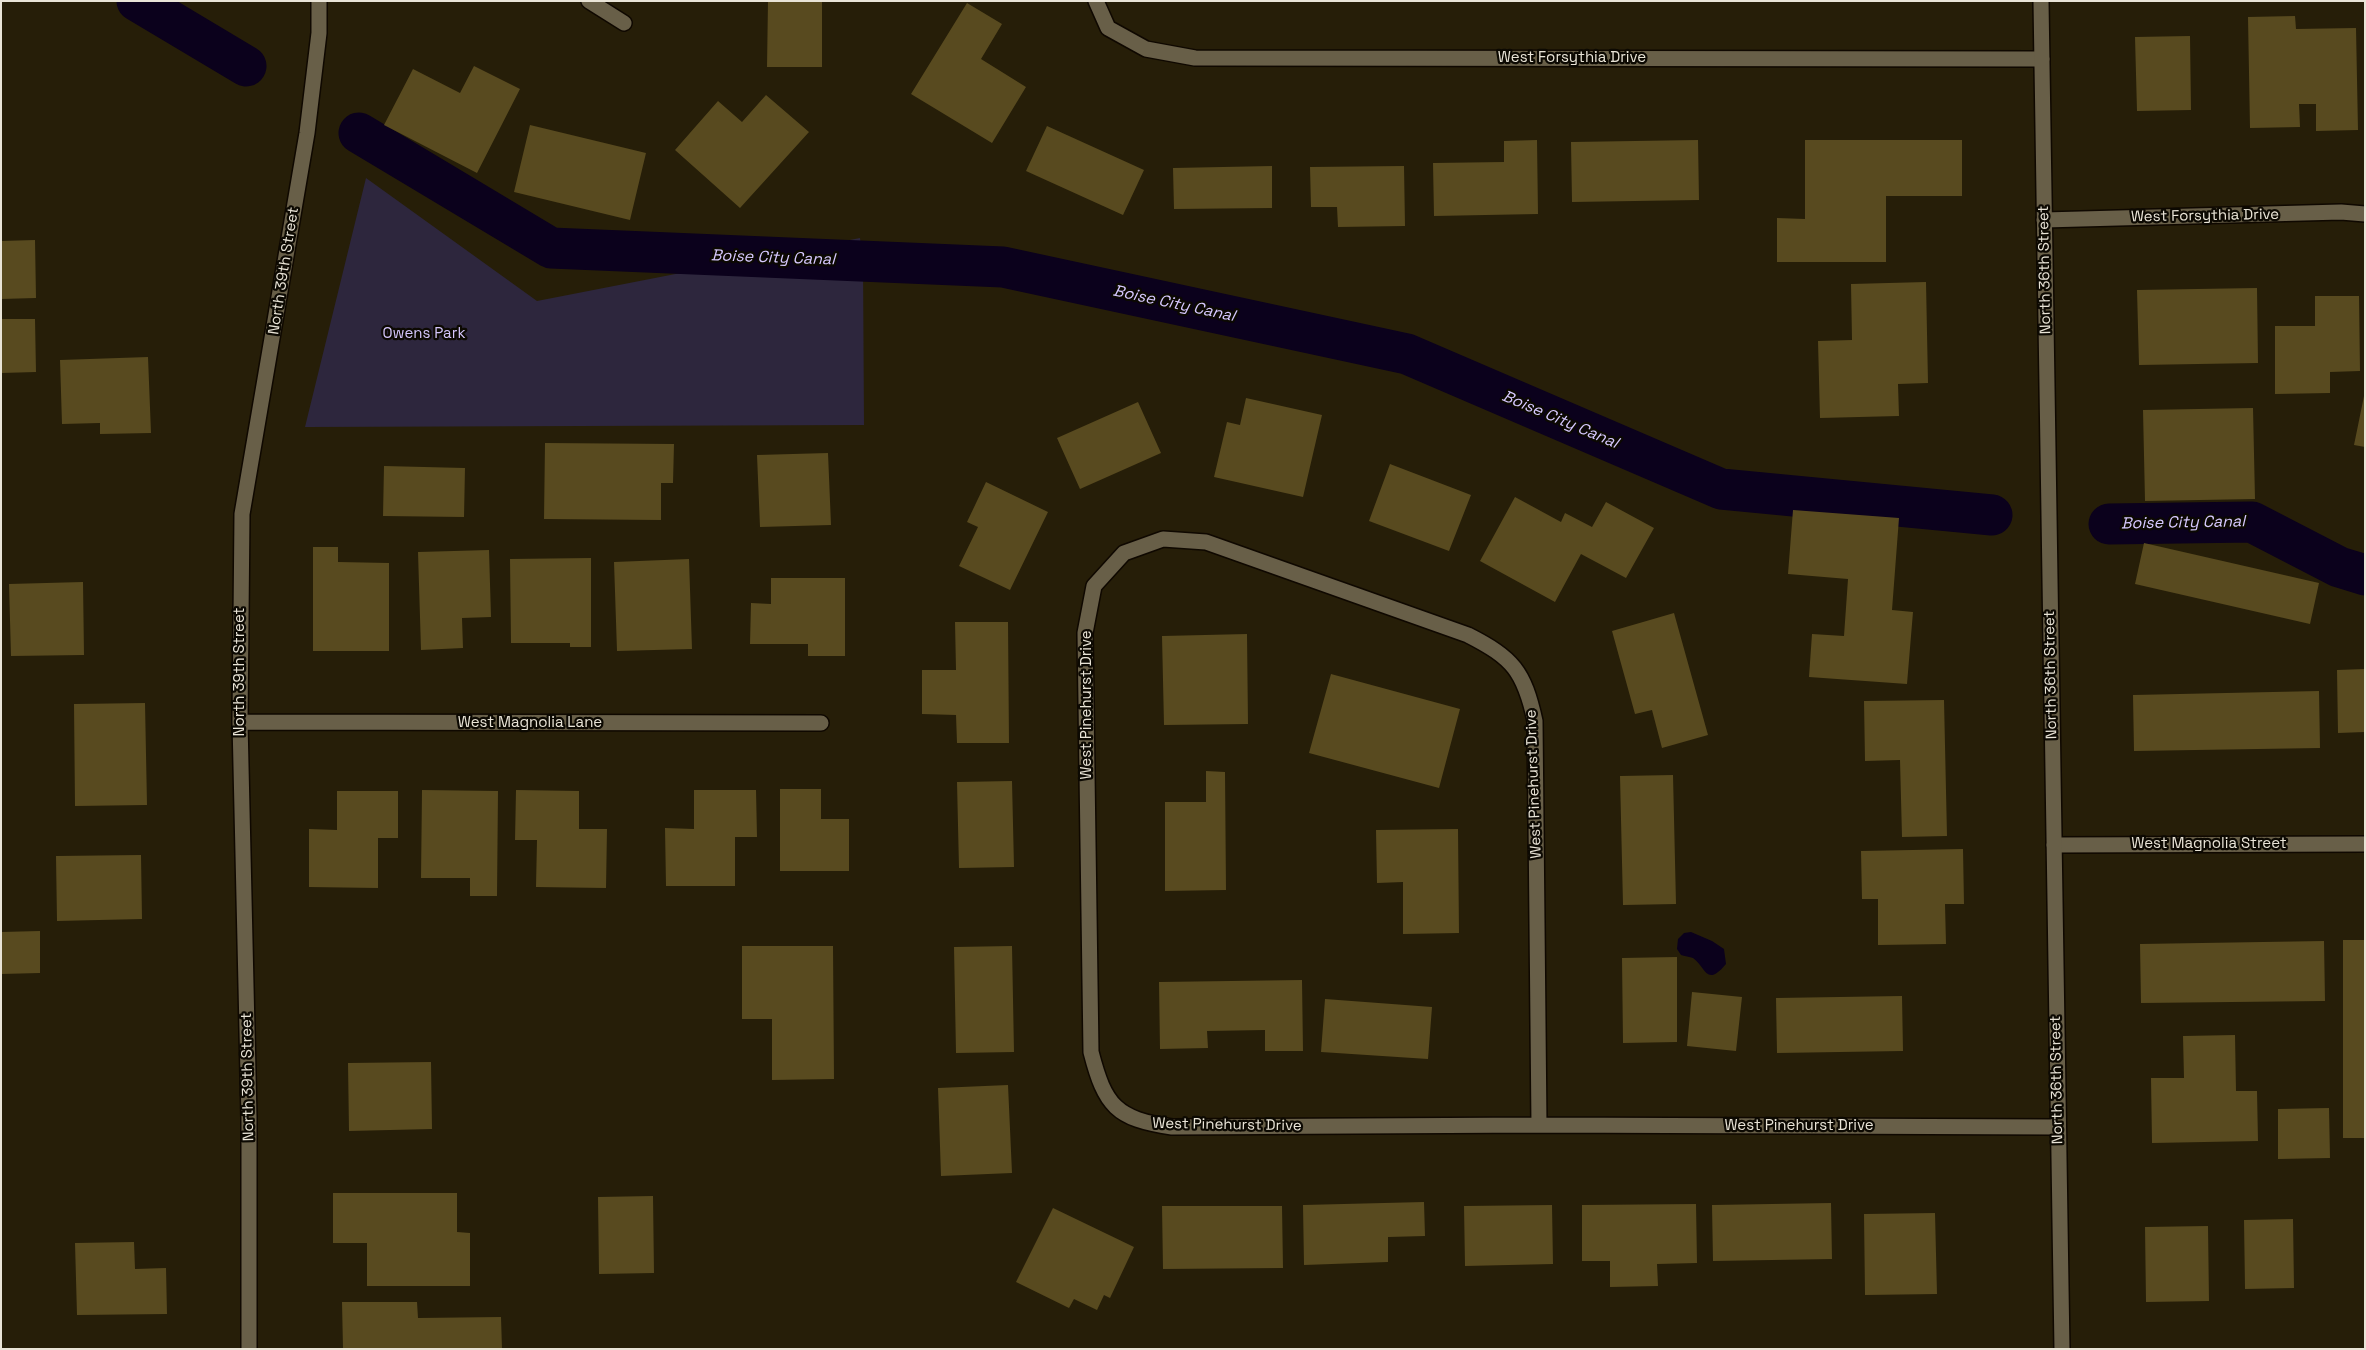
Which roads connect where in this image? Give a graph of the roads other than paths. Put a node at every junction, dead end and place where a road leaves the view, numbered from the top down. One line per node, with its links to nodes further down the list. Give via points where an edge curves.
1 (320, 1): 9 (street, North 39th Street, via 307,133 242,514)
2 (589, 1): 5 (street)
3 (1096, 1): 6 (street, West Forsythia Drive, via 1108,28 1146,49 1195,58)
4 (2041, 1): 6 (street, North 36th Street)
5 (624, 23)
6 (2042, 59): 8 (street, North 36th Street)
7 (2365, 214): 8 (street, West Forsythia Drive)
8 (2044, 220): 12 (street, North 36th Street)
9 (240, 722): 10 (street, West Magnolia Lane); 15 (street, North 39th Street, via 249,1118)
10 (821, 723)
11 (2365, 844): 12 (street, West Magnolia Street)
12 (2054, 845): 14 (street, North 36th Street)
13 (1539, 1126): 13 (street, West Pinehurst Drive, via 1172,1127 1142,1123 1115,1108 1100,1086 1091,1052 1085,633 1094,586 1124,552 1163,540 1206,542 1468,635 1498,650 1516,668 1529,693 1535,721); 14 (street, West Pinehurst Drive)
14 (2058, 1127): 16 (street, North 36th Street)
15 (249, 1349)
16 (2062, 1349)

